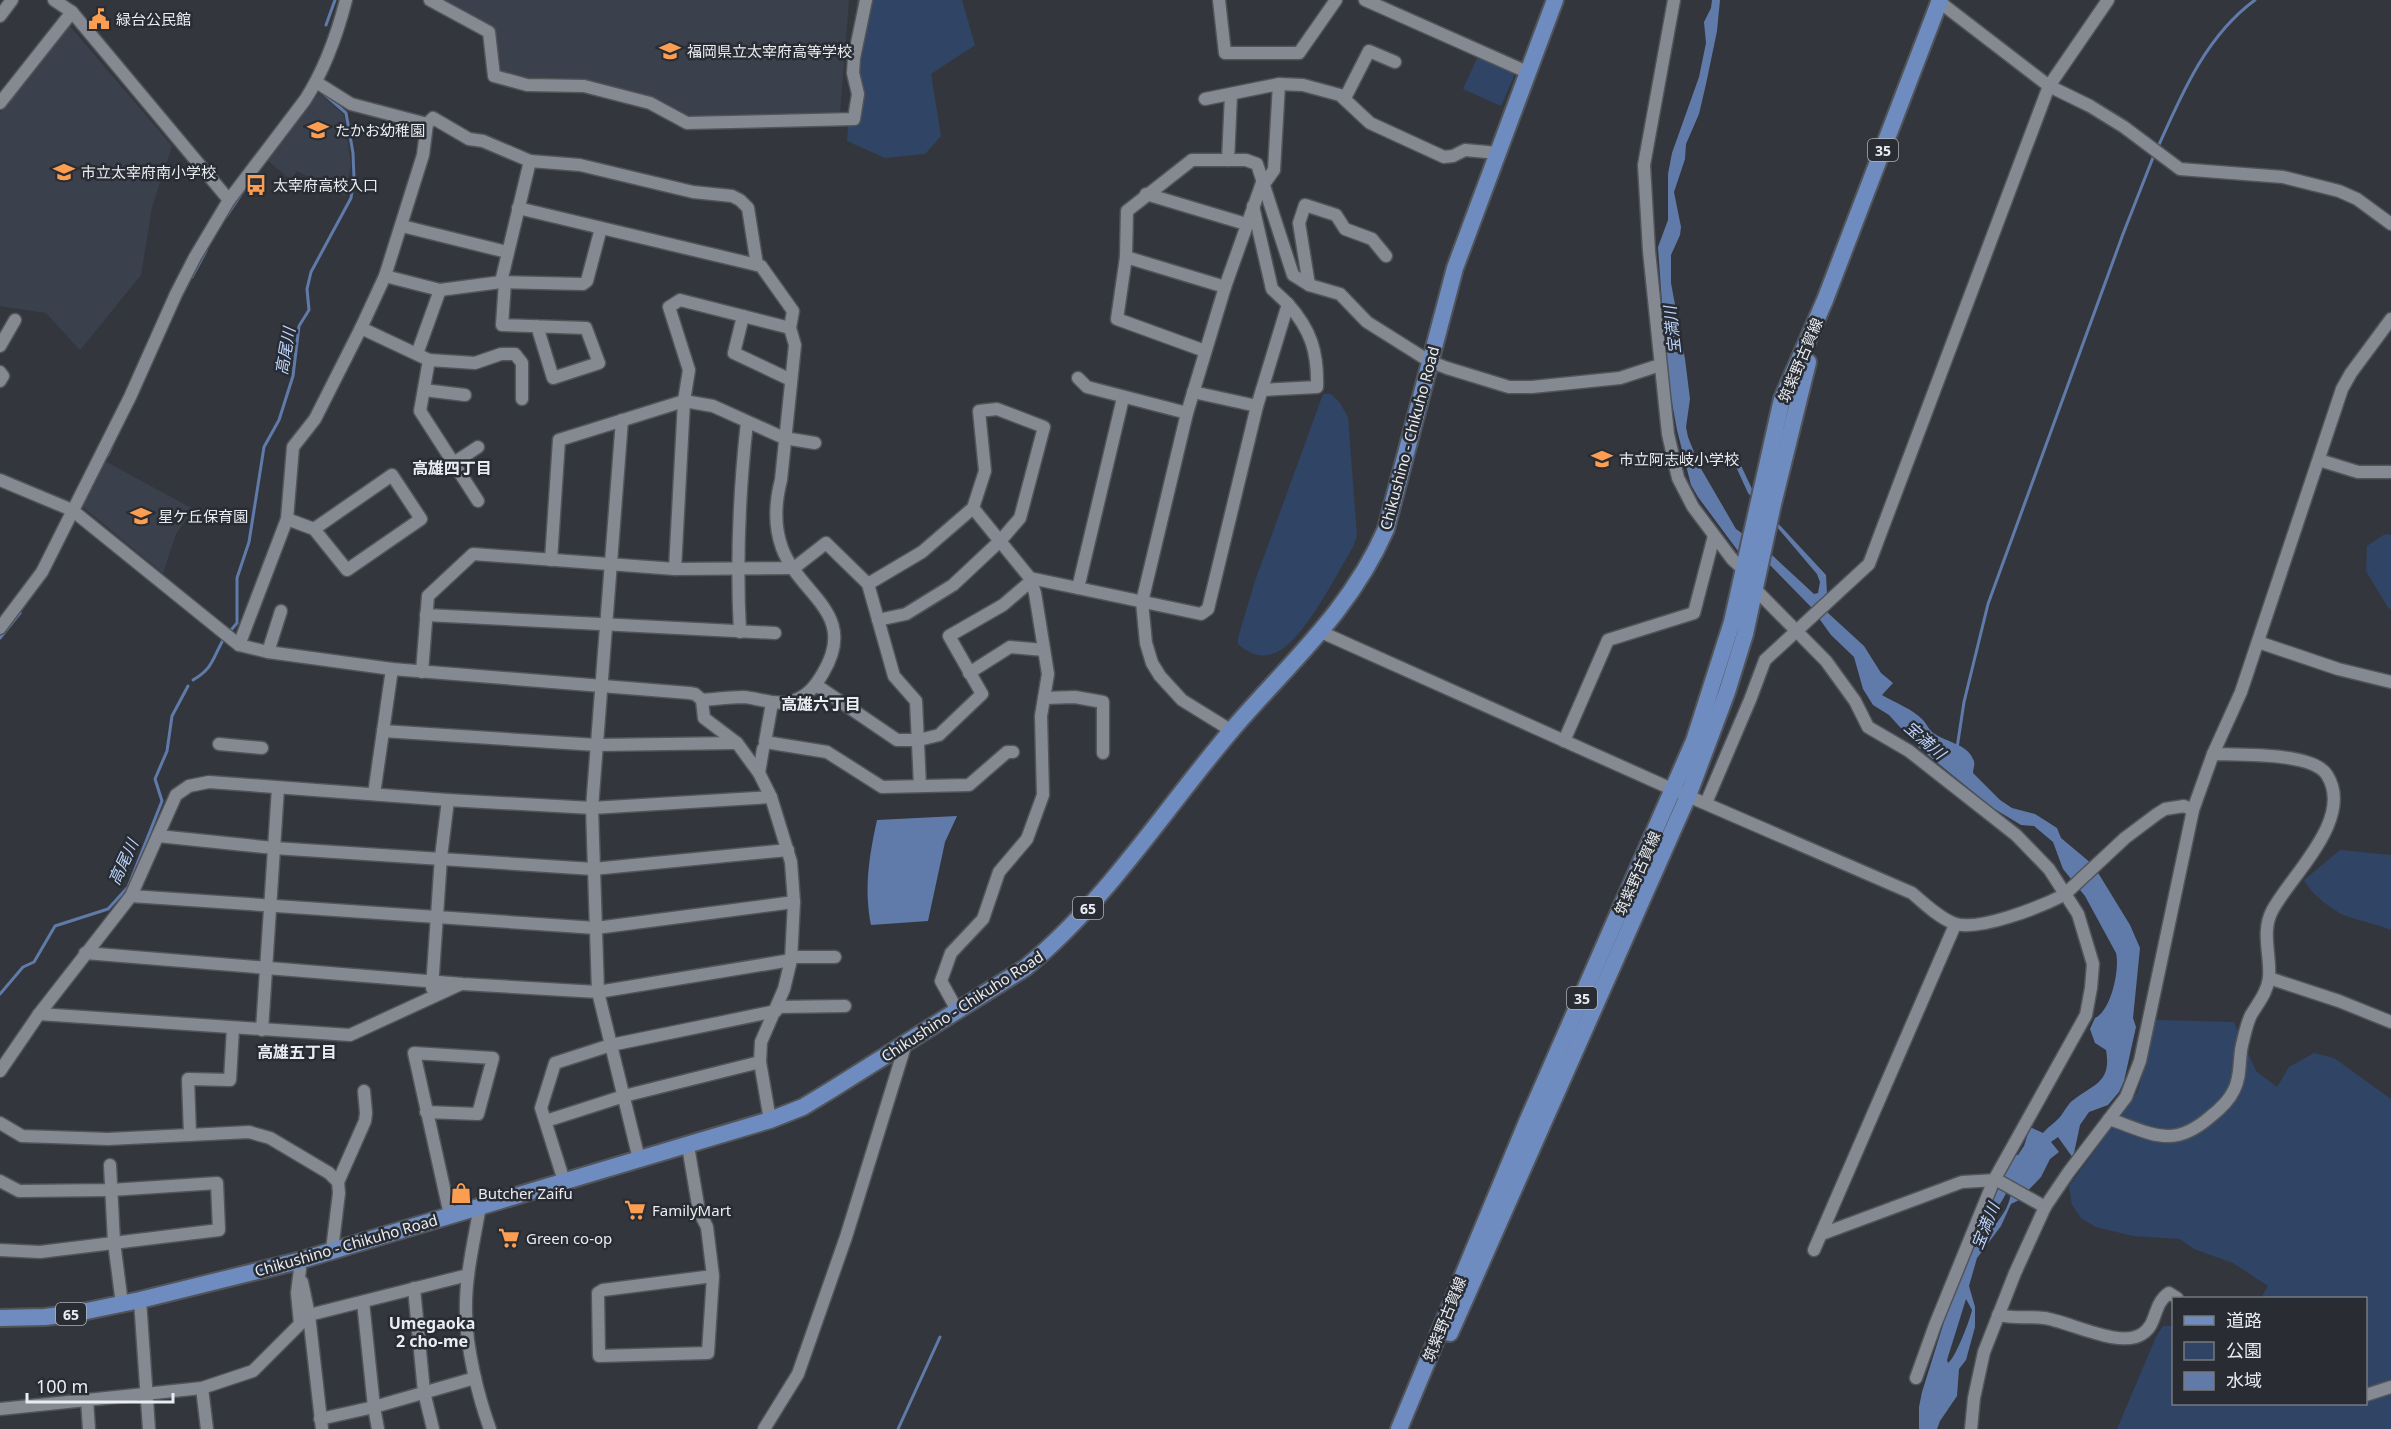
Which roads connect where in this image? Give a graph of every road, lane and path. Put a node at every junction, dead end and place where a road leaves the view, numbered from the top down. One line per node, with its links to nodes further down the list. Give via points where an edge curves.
1 (12, 0): 14 (street)
2 (54, 0): 13 (street)
3 (346, 0): 17 (street)
4 (430, 0): 5 (street, via 489,32 494,76 527,86 584,86 650,103 687,123 854,119 858,94 854,58)
5 (866, 0)
6 (1219, 0): 7 (street, via 1225,54 1299,53)
7 (1336, 0)
8 (1365, 0): 16 (street)
9 (1555, 0): 16 (main road, Chikushino - Chikuho Road / 65)
10 (1674, 0): 57 (street, via 1644,165)
11 (2108, 0): 19 (street)
12 (1939, 1): 19 (street); 90 (main road, 筑紫野古賀線 / 35, via 1825,300 1782,399 1767,499)
13 (72, 12): 23 (street); 30 (street)
14 (0, 16)
15 (1395, 62): 21 (street, via 1369,51)
16 (1527, 72): 25 (main road, Chikushino - Chikuho Road / 65)
17 (316, 82): 24 (street, via 351,104); 30 (street)
18 (1279, 84): 20 (street); 21 (street, via 1303,85); 28 (street, via 1274,170)
19 (2049, 86): 34 (street, via 2124,126 2180,169 2283,177 2339,191); 103 (street, via 1869,564)
20 (1231, 94): 22 (street); 26 (street)
21 (1345, 98): 25 (street, via 1370,123 1444,157 1465,150)
22 (1205, 99)
23 (0, 103)
24 (427, 124): 27 (street, via 434,118 469,139); 35 (street, via 423,155)
25 (1498, 153): 56 (main road, Chikushino - Chikuho Road / 65, via 1455,268)
26 (1228, 160): 28 (street, via 1253,162); 29 (street, via 1192,160)
27 (530, 161): 32 (street); 40 (street, via 580,165 693,192 732,196 748,208)
28 (1264, 182): 31 (street); 43 (street, via 1293,275)
29 (1146, 194): 33 (street); 39 (street, via 1127,211)
30 (229, 200): 82 (street, via 176,294)
31 (1253, 206): 33 (street); 46 (street, via 1272,289)
32 (518, 208): 36 (street); 37 (street)
33 (1246, 224): 44 (street)
34 (2391, 224)
35 (402, 226): 37 (street); 41 (street)
36 (601, 228): 40 (street); 42 (street, via 583,284)
37 (507, 252): 42 (street)
38 (1386, 256): 43 (street, via 1371,239 1345,229 1336,215 1305,205 1299,223)
39 (1126, 257): 44 (street); 54 (street, via 1117,319)
40 (758, 265): 52 (street, via 793,311)
41 (385, 276): 45 (street); 51 (street)
42 (503, 282): 45 (street); 50 (street, via 502,325)
43 (1309, 285): 56 (street, via 1340,294 1367,322)
44 (1225, 287): 54 (street)
45 (440, 290): 55 (street)
46 (1288, 304): 63 (street); 63 (street, via 1304,322 1312,342 1318,364 1317,387)
47 (743, 316): 52 (street); 60 (street, via 734,353); 68 (street, via 680,300 669,307 689,370)
48 (2391, 319): 76 (street, via 2342,390)
49 (15, 320): 53 (street)
50 (537, 326): 50 (street, via 586,328 599,363 553,378)
51 (361, 328): 55 (street); 83 (street, via 315,419 293,447)
52 (790, 328): 60 (street, via 795,345)
53 (0, 346)
54 (1205, 351): 64 (street)
55 (423, 357): 62 (street); 67 (street, via 475,363 501,354 515,354 522,363)
56 (1429, 361): 57 (street, via 1509,387 1620,378); 105 (main road, Chikushino - Chikuho Road / 65, via 1386,529 1348,599)
57 (1660, 365): 85 (street, via 1678,478)
58 (0, 372): 61 (street)
59 (1078, 378): 66 (street, via 1087,387)
60 (790, 380): 73 (street)
61 (0, 381)
62 (424, 390): 65 (street); 77 (street, via 420,411)
63 (1262, 390): 69 (street)
64 (1193, 392): 69 (street); 70 (street)
65 (465, 396)
66 (1123, 398): 70 (street); 95 (street)
67 (522, 399)
68 (684, 401): 71 (street); 72 (street, via 713,406); 91 (street)
69 (1257, 406): 97 (street, via 1208,609 1201,614)
70 (1187, 413): 97 (street)
71 (622, 420): 87 (street, via 559,440); 88 (street)
72 (747, 422): 73 (street); 92 (street)
73 (784, 438): 74 (street); 89 (street, via 776,522 782,549)
74 (815, 443)
75 (478, 447): 77 (street)
76 (2319, 460): 78 (street, via 2358,472); 107 (street)
77 (455, 462): 80 (street)
78 (2391, 472)
79 (0, 480): 82 (street)
80 (478, 501)
81 (973, 508): 86 (street); 86 (street, via 985,471 979,411 997,409 1044,427 1020,518); 94 (street, via 922,552)
82 (72, 510): 102 (street, via 42,572); 108 (street)
83 (287, 519): 84 (street); 108 (street)
84 (314, 529): 84 (street, via 347,570 422,519 392,475)
85 (1714, 536): 90 (street, via 1732,559); 123 (street, via 1694,613 1608,640)
86 (1000, 540): 93 (street); 100 (street, via 953,585 906,614)
87 (551, 560): 88 (street); 99 (street, via 473,554 428,596)
88 (612, 565): 91 (street); 101 (street)
89 (794, 567): 92 (street); 94 (street, via 826,543); 115 (street, via 830,616 834,634 830,659)
90 (1749, 567): 96 (main road, 筑紫野古賀線 / 35); 135 (main road, 筑紫野古賀線 / 35)
91 (675, 569): 92 (street)
92 (736, 569): 104 (street)
93 (1030, 579): 95 (street); 109 (street); 113 (street, via 1003,605 949,636)
94 (868, 584): 100 (street)
95 (1078, 588): 97 (street)
96 (1756, 590): 103 (street); 135 (main road, 筑紫野古賀線 / 35, via 1727,692)
97 (1142, 602): 121 (street, via 1146,643 1160,676 1182,700)
98 (280, 611): 110 (street)
99 (426, 615): 101 (street); 112 (street)
100 (878, 620): 122 (street, via 894,676 916,701)
101 (607, 625): 104 (street); 116 (street)
102 (0, 628)
103 (1799, 629): 139 (street, via 1765,660); 147 (street, via 1855,701 1868,727 1909,751 2016,835)
104 (740, 632): 106 (street)
105 (1321, 632): 121 (main road, Chikushino - Chikuho Road / 65); 123 (street)
106 (775, 633)
107 (2258, 642): 114 (street); 131 (street)
108 (239, 645): 110 (street)
109 (1044, 650): 113 (street, via 1010,648); 117 (street, via 1048,674)
110 (268, 652): 111 (street)
111 (392, 669): 112 (street); 120 (street)
112 (422, 672): 116 (street)
113 (969, 673): 122 (street, via 982,694 939,735)
114 (2391, 682)
115 (816, 686): 119 (street, via 797,699); 122 (street, via 897,740)
116 (601, 687): 118 (street, via 689,693); 126 (street)
117 (1044, 698): 130 (street, via 1075,697 1103,702); 165 (street, via 1043,795 1027,839 999,873 983,919 951,953 941,981)
118 (702, 700): 119 (street, via 744,697); 124 (street, via 704,718)
119 (772, 703): 133 (street, via 765,742 827,752 882,787)
120 (383, 731): 126 (street); 136 (street)
121 (1232, 731): 165 (main road, Chikushino - Chikuho Road / 65, via 1074,925 1024,968)
122 (919, 740): 133 (street)
123 (1564, 741): 135 (street)
124 (737, 743): 126 (street); 132 (street)
125 (219, 744): 127 (street)
126 (597, 745): 140 (street)
127 (262, 748)
128 (763, 749): 132 (street)
129 (1013, 752): 133 (street, via 969,785)
130 (1103, 753)
131 (2213, 754): 141 (street); 158 (street, via 2289,757 2326,772 2332,786 2334,804 2324,833 2269,916)
132 (759, 773): 137 (street)
133 (920, 786)
134 (278, 788): 136 (street); 142 (street, via 209,782 189,786 176,795); 143 (street)
135 (1681, 793): 139 (street); 227 (main road, 筑紫野古賀線 / 35, via 1526,1124); 228 (main road, 筑紫野古賀線 / 35)
136 (374, 795): 138 (street)
137 (771, 797): 140 (street); 144 (street)
138 (448, 800): 140 (street); 145 (street)
139 (1706, 803): 152 (street, via 1912,894)
140 (592, 808): 146 (street)
141 (2193, 810): 147 (street, via 2184,806 2165,809 2126,838); 177 (street, via 2140,1061 2126,1096)
142 (158, 836): 143 (street); 148 (street)
143 (274, 848): 145 (street); 150 (street)
144 (788, 850): 146 (street); 149 (street)
145 (441, 857): 146 (street); 151 (street)
146 (593, 869): 153 (street)
147 (2067, 892): 152 (street, via 1992,922); 185 (street, via 2093,964 2086,1015)
148 (131, 896): 150 (street); 154 (street)
149 (794, 902): 153 (street); 156 (street)
150 (270, 907): 151 (street); 157 (street)
151 (437, 916): 153 (street); 159 (street)
152 (1955, 924): 193 (street)
153 (596, 928): 161 (street)
154 (85, 953): 157 (street); 166 (street)
155 (835, 957): 156 (street)
156 (791, 958): 161 (street); 164 (street)
157 (266, 969): 159 (street); 169 (street)
158 (2269, 978): 167 (street); 177 (street, via 2241,1045 2234,1091 2221,1108 2181,1136 2160,1136)
159 (432, 980): 160 (street); 162 (street)
160 (463, 984): 161 (street); 162 (street)
161 (598, 992): 171 (street)
162 (432, 998): 169 (street, via 350,1035)
163 (845, 1006): 164 (street)
164 (777, 1009): 171 (street); 172 (street, via 762,1037)
165 (957, 1010): 170 (main road, Chikushino - Chikuho Road / 65)
166 (39, 1014): 168 (street); 173 (street)
167 (2391, 1022)
168 (233, 1028): 169 (street); 181 (street, via 231,1080 188,1079)
169 (262, 1030)
170 (906, 1043): 178 (main road, Chikushino - Chikuho Road / 65, via 812,1101); 226 (street, via 846,1237 798,1374)
171 (611, 1045): 175 (street); 179 (street, via 555,1063 542,1108)
172 (760, 1062): 175 (street); 178 (street)
173 (0, 1071)
174 (364, 1091): 188 (street, via 365,1121)
175 (624, 1096): 179 (street); 183 (street)
176 (426, 1112): 176 (street, via 414,1053 493,1058 478,1114); 192 (street)
177 (2109, 1119): 191 (street)
178 (771, 1120): 182 (main road, Chikushino - Chikuho Road / 65)
179 (546, 1121): 187 (street)
180 (0, 1123): 181 (street, via 22,1136 108,1139)
181 (190, 1135): 188 (street, via 249,1132 270,1138)
182 (688, 1146): 183 (main road, Chikushino - Chikuho Road / 65); 200 (street, via 699,1211 707,1227)
183 (639, 1159): 187 (main road, Chikushino - Chikuho Road / 65)
184 (110, 1165): 189 (street)
185 (1995, 1180): 191 (street); 193 (street, via 1962,1182); 210 (street)
186 (0, 1181): 189 (street, via 19,1191)
187 (564, 1181): 190 (main road, Chikushino - Chikuho Road / 65)
188 (338, 1182): 196 (street)
189 (111, 1190): 194 (street); 194 (street, via 217,1183 219,1230)
190 (480, 1206): 192 (main road, Chikushino - Chikuho Road / 65); 199 (street)
191 (2044, 1206): 207 (street)
192 (450, 1215): 196 (main road, Chikushino - Chikuho Road / 65)
193 (1822, 1234): 197 (street)
194 (114, 1242): 195 (street, via 40,1252); 205 (street)
195 (0, 1250)
196 (332, 1250): 198 (main road, Chikushino - Chikuho Road / 65)
197 (1815, 1250)
198 (299, 1265): 203 (main road, Chikushino - Chikuho Road / 65); 206 (street); 212 (street, via 300,1324 253,1371)
199 (468, 1275): 201 (street); 209 (street, via 466,1312)
200 (713, 1276): 200 (street, via 598,1293 599,1356 708,1353)
201 (414, 1288): 204 (street); 213 (street)
202 (2174, 1297): 207 (street, via 2169,1293 2160,1299 2149,1329 2139,1337 2118,1338 2045,1318)
203 (141, 1300): 205 (main road, Chikushino - Chikuho Road / 65); 214 (street)
204 (363, 1302): 206 (street); 217 (street)
205 (123, 1304): 208 (main road, Chikushino - Chikuho Road / 65, via 45,1317)
206 (309, 1316): 219 (street)
207 (1998, 1316): 229 (street, via 1984,1352)
208 (0, 1318)
209 (475, 1378): 213 (street); 225 (street)
210 (1916, 1378)
211 (2391, 1387): 215 (street)
212 (202, 1388): 214 (street); 222 (street)
213 (424, 1392): 217 (street); 224 (street)
214 (145, 1393): 216 (street); 221 (street)
215 (2367, 1395)
216 (87, 1400): 218 (street); 220 (street)
217 (374, 1407): 219 (street); 223 (street)
218 (0, 1409)
219 (321, 1424)
220 (89, 1429)
221 (148, 1429)
222 (207, 1429)
223 (378, 1429)
224 (433, 1429)
225 (490, 1429)
226 (764, 1429)
227 (1399, 1429)
228 (1407, 1429)
229 (1971, 1429)

